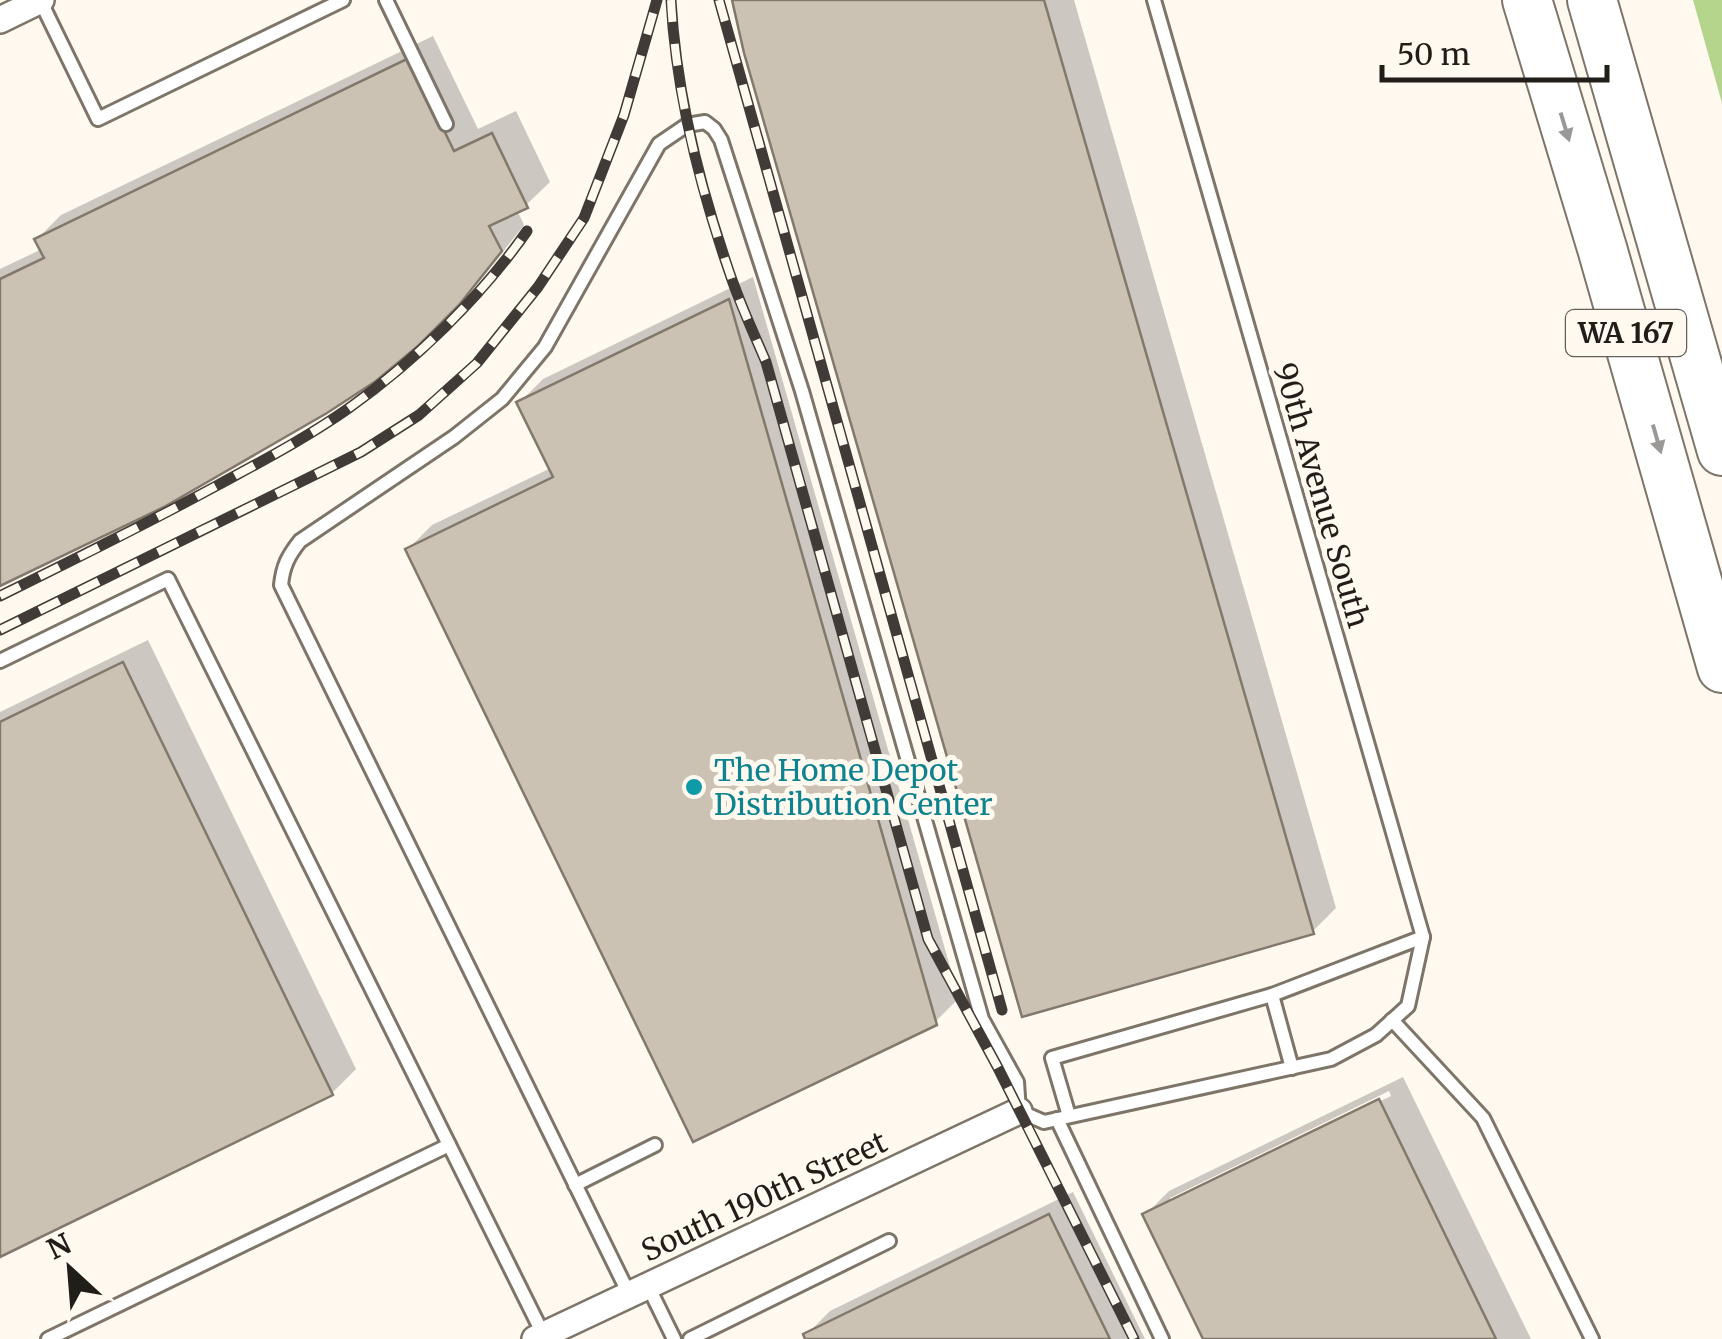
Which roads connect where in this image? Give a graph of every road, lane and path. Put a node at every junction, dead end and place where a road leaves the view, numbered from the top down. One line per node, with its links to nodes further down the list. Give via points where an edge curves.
1 (41, 0): 2 (lane, via 98,119); 8 (street)
2 (343, 0)
3 (386, 0): 9 (lane)
4 (1154, 0): 14 (lane, 90th Avenue South)
5 (1527, 0): 13 (highway, WA 167, one-way to 13)
6 (1592, 0): 11 (highway)
7 (1616, 0): 10 (highway, WA 167)
8 (8, 11)
9 (446, 124)
10 (1722, 357)
11 (1722, 451)
12 (0, 661): 21 (lane, via 168,578)
13 (1722, 668)
14 (1423, 938): 15 (lane); 16 (lane, 90th Avenue South, via 1408,1006)
15 (1272, 995): 17 (lane); 19 (lane, via 1052,1058)
16 (1392, 1020): 17 (lane, via 1331,1059); 30 (lane, via 1483,1118)
17 (1292, 1068): 19 (lane)
18 (1020, 1111): 19 (lane, via 1044,1122); 22 (lane, via 1017,1082 982,1019 767,280 721,140 705,122 687,125 659,144 545,348 502,398 300,542 283,567 282,585); 24 (street, South 190th Street)
19 (1063, 1118): 29 (lane)
20 (655, 1144): 22 (lane)
21 (449, 1145): 25 (lane); 26 (lane)
22 (575, 1185): 24 (lane)
23 (889, 1241): 28 (lane)
24 (638, 1290): 25 (street, South 190th Street); 27 (lane)
25 (541, 1338)
26 (48, 1339)
27 (674, 1339)
28 (690, 1339)
29 (1162, 1339)
30 (1592, 1339)

